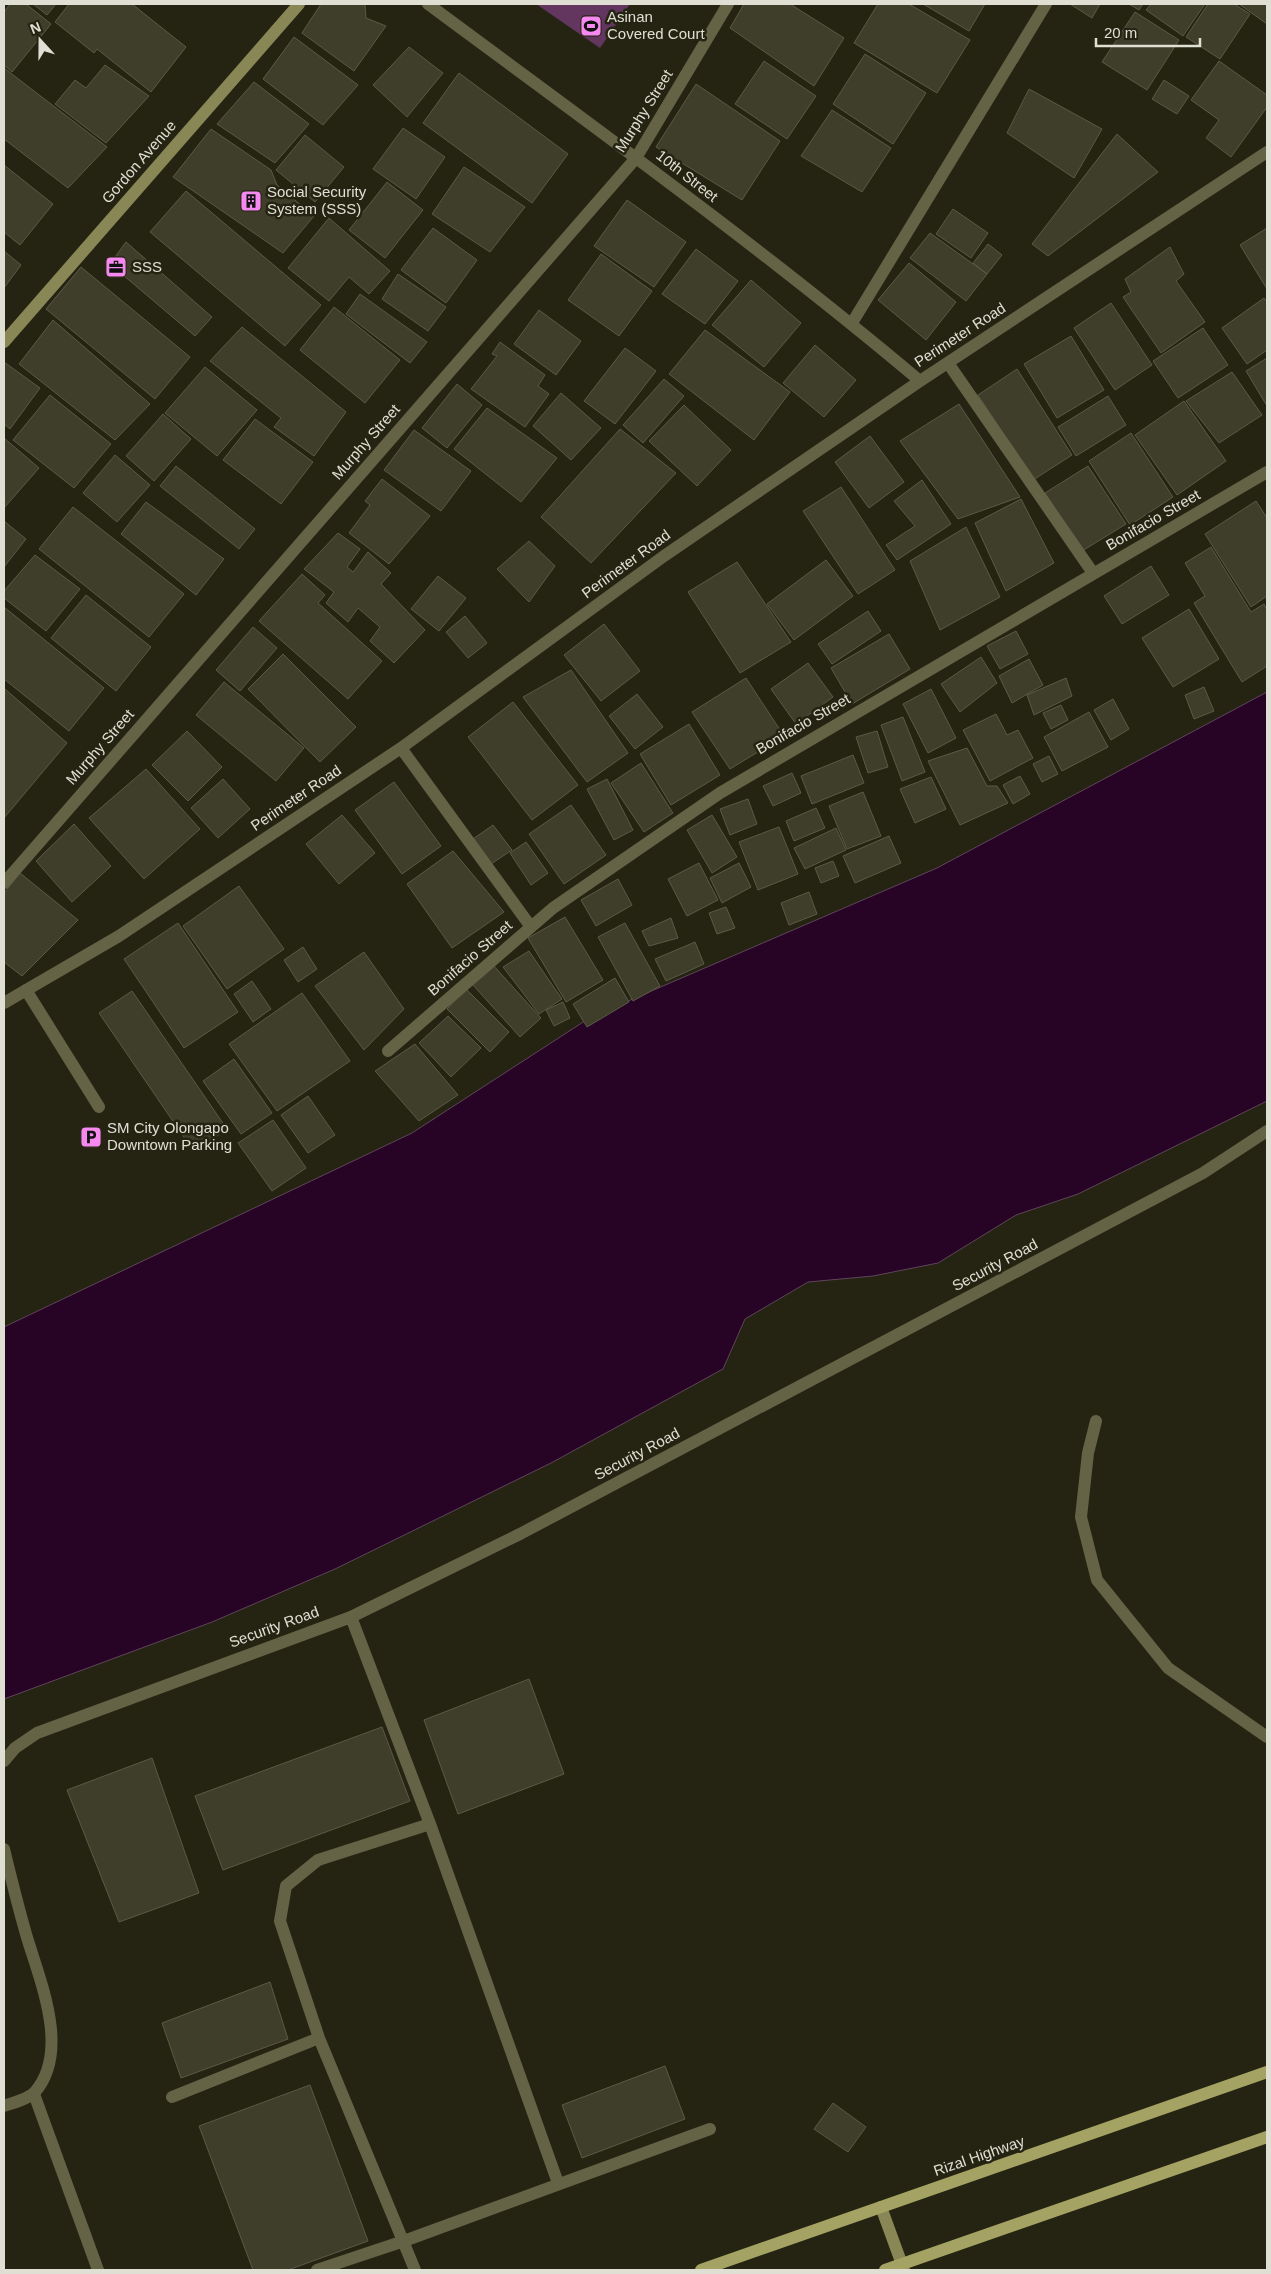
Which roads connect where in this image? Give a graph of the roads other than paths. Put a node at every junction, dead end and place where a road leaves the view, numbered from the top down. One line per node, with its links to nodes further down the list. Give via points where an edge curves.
1 (299, 4): 8 (main road, Gordon Avenue)
2 (428, 4): 6 (street, 10th Street)
3 (728, 4): 6 (street, Murphy Street)
4 (1046, 4): 7 (street)
5 (1267, 152): 9 (street, Perimeter Road)
6 (636, 158): 7 (street, 10th Street); 14 (street, Murphy Street)
7 (852, 323): 10 (street, 10th Street)
8 (4, 342)
9 (948, 363): 10 (street, Perimeter Road); 12 (street)
10 (920, 381): 13 (street, Perimeter Road, via 664,556)
11 (1267, 472): 12 (street, Bonifacio Street)
12 (1093, 573): 15 (street, Bonifacio Street, via 720,793 553,908)
13 (401, 748): 15 (street); 16 (street, Perimeter Road, via 118,936)
14 (4, 883)
15 (531, 927): 18 (street, Bonifacio Street)
16 (26, 990): 17 (street, Perimeter Road); 19 (street)
17 (4, 1003)
18 (388, 1051)
19 (99, 1107)
20 (1267, 1131): 22 (street, Security Road, via 1203,1173 520,1534)
21 (1096, 1421): 23 (street, via 1088,1453 1081,1517 1097,1580 1168,1668)
22 (350, 1617): 24 (street, Security Road, via 37,1733 15,1748); 25 (street)
23 (1267, 1737)
24 (4, 1761)
25 (430, 1824): 27 (street, via 318,1860 286,1886 280,1921); 34 (street)
26 (4, 1849): 29 (street, via 52,2028 49,2058)
27 (319, 2038): 30 (street); 36 (street)
28 (1267, 2072): 35 (main road, Rizal Highway)
29 (34, 2094): 31 (street); 38 (street)
30 (172, 2097)
31 (4, 2106)
32 (710, 2129): 34 (street)
33 (1267, 2136): 37 (main road)
34 (558, 2183): 36 (street)
35 (881, 2206): 37 (main road); 41 (main road, Rizal Highway)
36 (404, 2242): 39 (street); 40 (street)
37 (903, 2267): 42 (main road)
38 (98, 2270)
39 (317, 2270)
40 (415, 2270)
41 (701, 2270)
42 (884, 2270)

